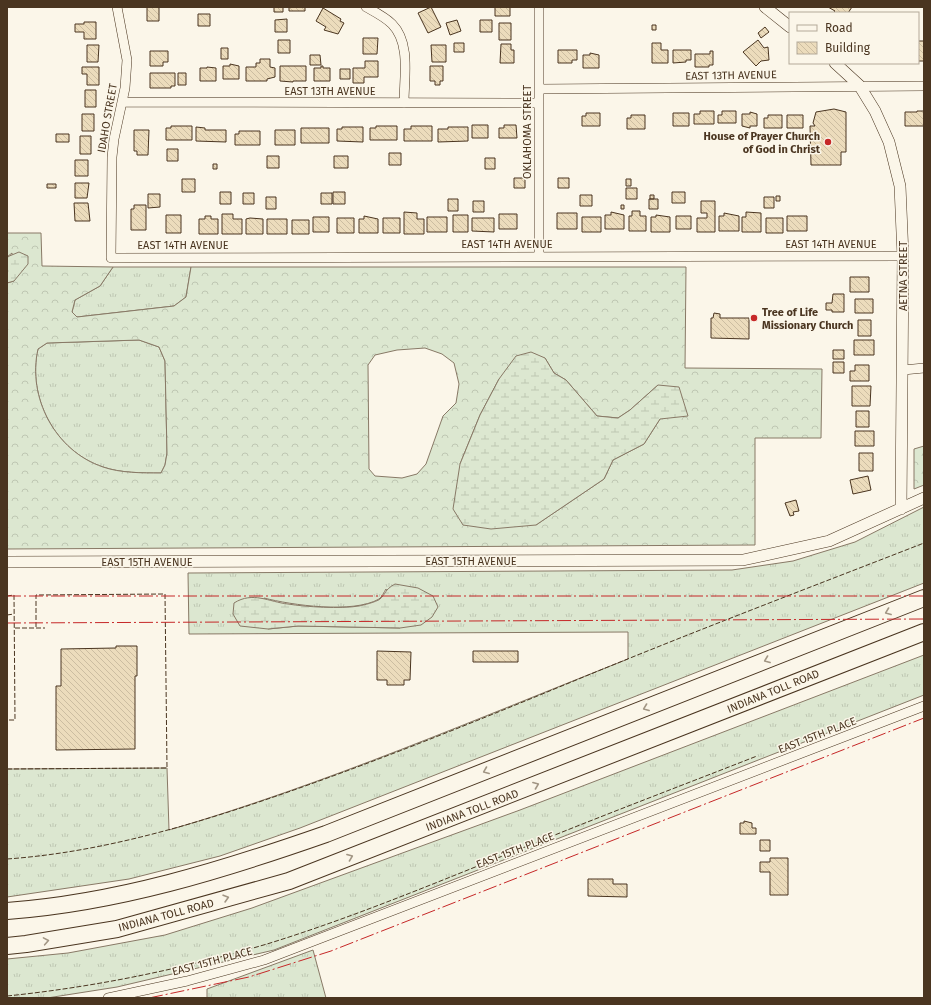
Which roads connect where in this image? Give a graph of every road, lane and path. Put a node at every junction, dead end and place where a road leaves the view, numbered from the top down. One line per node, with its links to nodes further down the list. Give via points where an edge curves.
1 (117, 7): 10 (street, IDAHO STREET, via 127,60)
2 (366, 7): 11 (street, via 393,25 402,40 405,59)
3 (539, 7): 9 (street, OKLAHOMA STREET)
4 (765, 7): 5 (street)
5 (789, 26)
6 (836, 64): 7 (street, AETNA STREET)
7 (859, 85): 8 (street, EAST 13TH AVENUE); 9 (street, EAST 13TH AVENUE); 14 (street, AETNA STREET, via 875,111 895,162 901,196)
8 (924, 86)
9 (539, 89): 12 (street, OKLAHOMA STREET)
10 (122, 102): 11 (street, EAST 13TH AVENUE); 15 (street, IDAHO STREET, via 112,157)
11 (404, 103): 12 (street, EAST 13TH AVENUE)
12 (539, 103): 13 (street, OKLAHOMA STREET)
13 (539, 256): 14 (street, EAST 14TH AVENUE); 15 (street, EAST 14TH AVENUE)
14 (903, 256): 17 (street, AETNA STREET)
15 (112, 258)
16 (924, 368): 17 (street)
17 (903, 370): 19 (street, AETNA STREET)
18 (924, 498): 19 (street, EAST 15TH AVENUE)
19 (902, 509): 20 (street, EAST 15TH AVENUE, via 829,541 743,560)
20 (7, 562)
21 (924, 598): 24 (highway, one-way to 24, via 326,834 242,863 161,886)
22 (924, 632): 25 (highway, INDIANA TOLL ROAD, one-way to 22, via 117,929 289,881)
23 (924, 706): 26 (street, EAST 15TH PLACE, via 264,960)
24 (7, 911)
25 (7, 946)
26 (108, 998)

